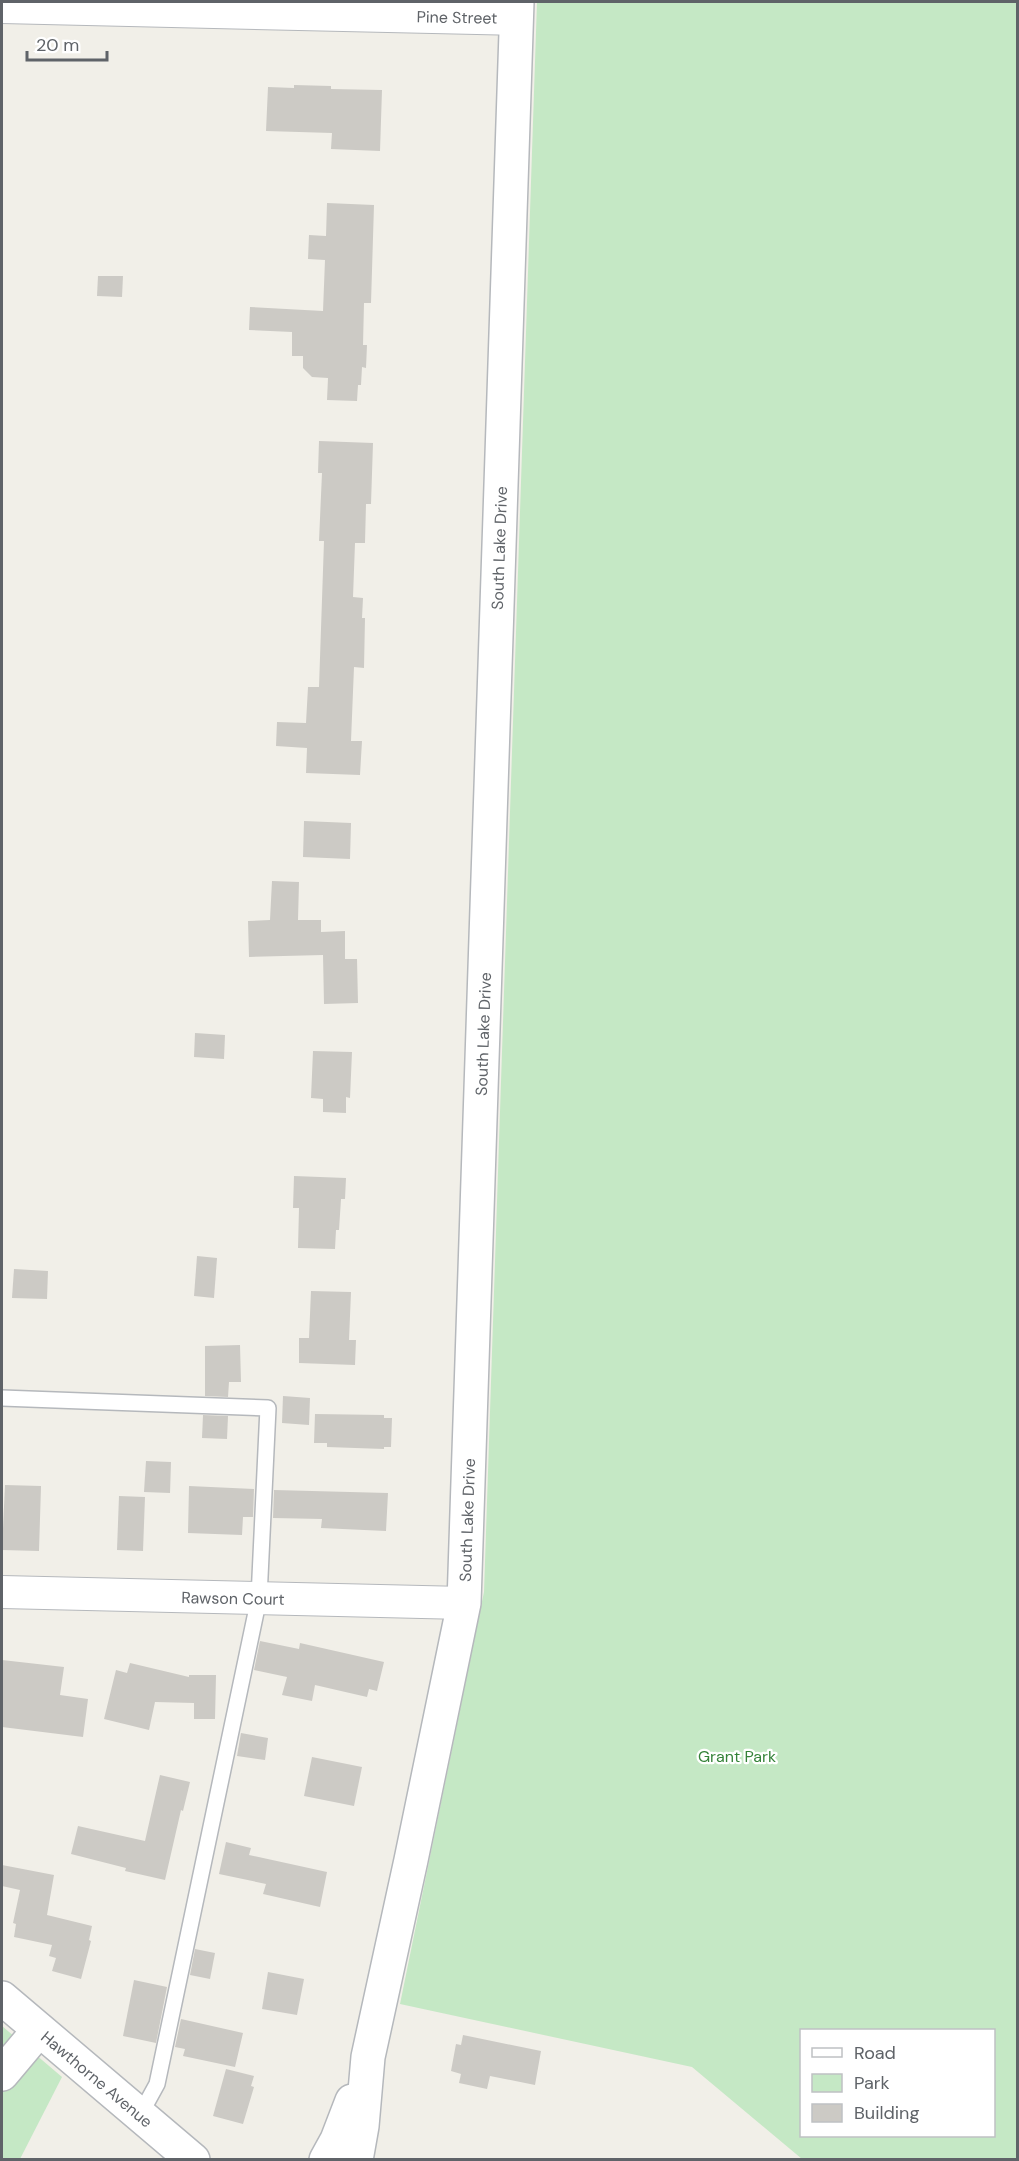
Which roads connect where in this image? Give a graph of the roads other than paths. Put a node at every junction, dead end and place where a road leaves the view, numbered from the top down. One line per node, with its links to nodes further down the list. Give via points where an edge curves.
1 (2, 7): 2 (street, Pine Street)
2 (516, 10): 6 (street, South Lake Drive)
3 (2, 1398): 5 (lane, via 268,1408)
4 (2, 1592): 5 (street, Rawson Court)
5 (259, 1599): 6 (street, Rawson Court); 11 (lane, via 157,2084)
6 (464, 1603): 9 (street, South Lake Drive)
7 (2, 1998): 8 (street, Hawthorne Avenue)
8 (39, 2030): 10 (street); 11 (street, Hawthorne Avenue)
9 (368, 2057): 13 (street, South Lake Drive); 14 (street, South Lake Drive)
10 (2, 2074)
11 (140, 2115): 12 (street, Hawthorne Avenue)
12 (193, 2160)
13 (326, 2160)
14 (356, 2160)

